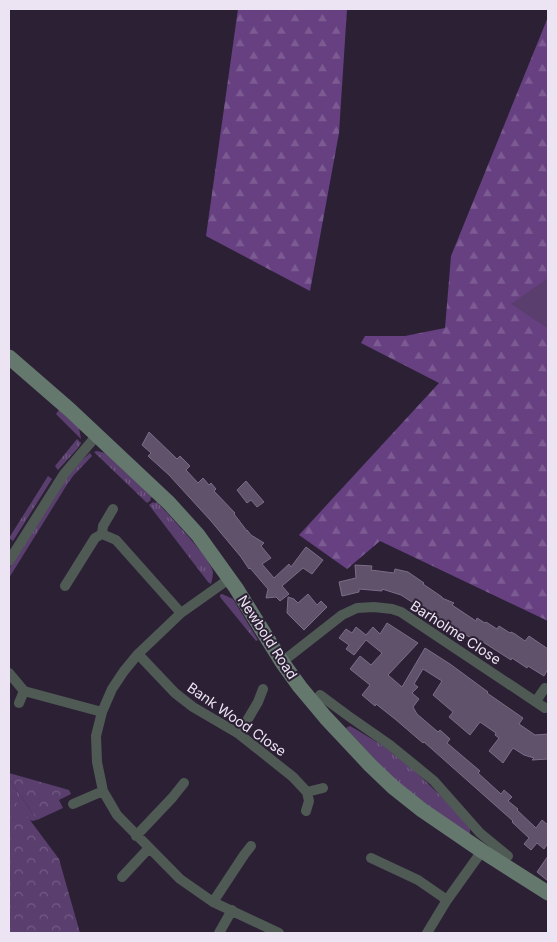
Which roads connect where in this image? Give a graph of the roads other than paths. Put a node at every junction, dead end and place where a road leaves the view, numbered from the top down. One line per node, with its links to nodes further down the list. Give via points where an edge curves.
1 (9, 357): 2 (main road, Newbold Road)
2 (96, 434): 5 (street, via 64,474); 6 (main road, Newbold Road, via 169,503 198,536)
3 (113, 509): 4 (street)
4 (102, 534): 7 (street, via 95,538); 8 (street, via 116,540)
5 (9, 561)
6 (228, 579): 8 (street); 10 (main road, Newbold Road)
7 (65, 586)
8 (181, 613): 9 (street)
9 (138, 654): 19 (street, via 112,689); 20 (street, Bank Wood Close, via 175,693)
10 (282, 662): 16 (street, Barholme Close, via 342,616 357,608 374,606 401,612); 30 (main road, Newbold Road, via 326,718 393,787)
11 (10, 673): 14 (street)
12 (545, 688): 16 (street)
13 (263, 689): 20 (street)
14 (24, 691): 17 (street); 19 (street)
15 (320, 695): 31 (street, via 434,781 480,833)
16 (536, 701): 18 (street, Barholme Close)
17 (19, 704)
18 (545, 708)
19 (102, 712): 23 (street, via 96,736)
20 (239, 734): 24 (street, Bank Wood Close, via 293,776)
21 (184, 783): 27 (street)
22 (323, 788): 24 (street)
23 (103, 791): 25 (street); 27 (street, via 117,815)
24 (307, 792): 26 (street)
25 (73, 804)
26 (306, 811)
27 (136, 836): 29 (street)
28 (251, 846): 33 (street)
29 (149, 848): 34 (street); 38 (street, via 180,879)
30 (482, 851): 36 (main road, Newbold Road); 37 (street)
31 (508, 856)
32 (371, 858): 37 (street, via 418,880)
33 (234, 870): 35 (street); 38 (street)
34 (122, 877)
35 (244, 877)
36 (548, 893)
37 (447, 900): 42 (street)
38 (213, 902): 39 (street)
39 (232, 910): 40 (street); 41 (street)
40 (218, 933)
41 (279, 933)
42 (427, 933)

